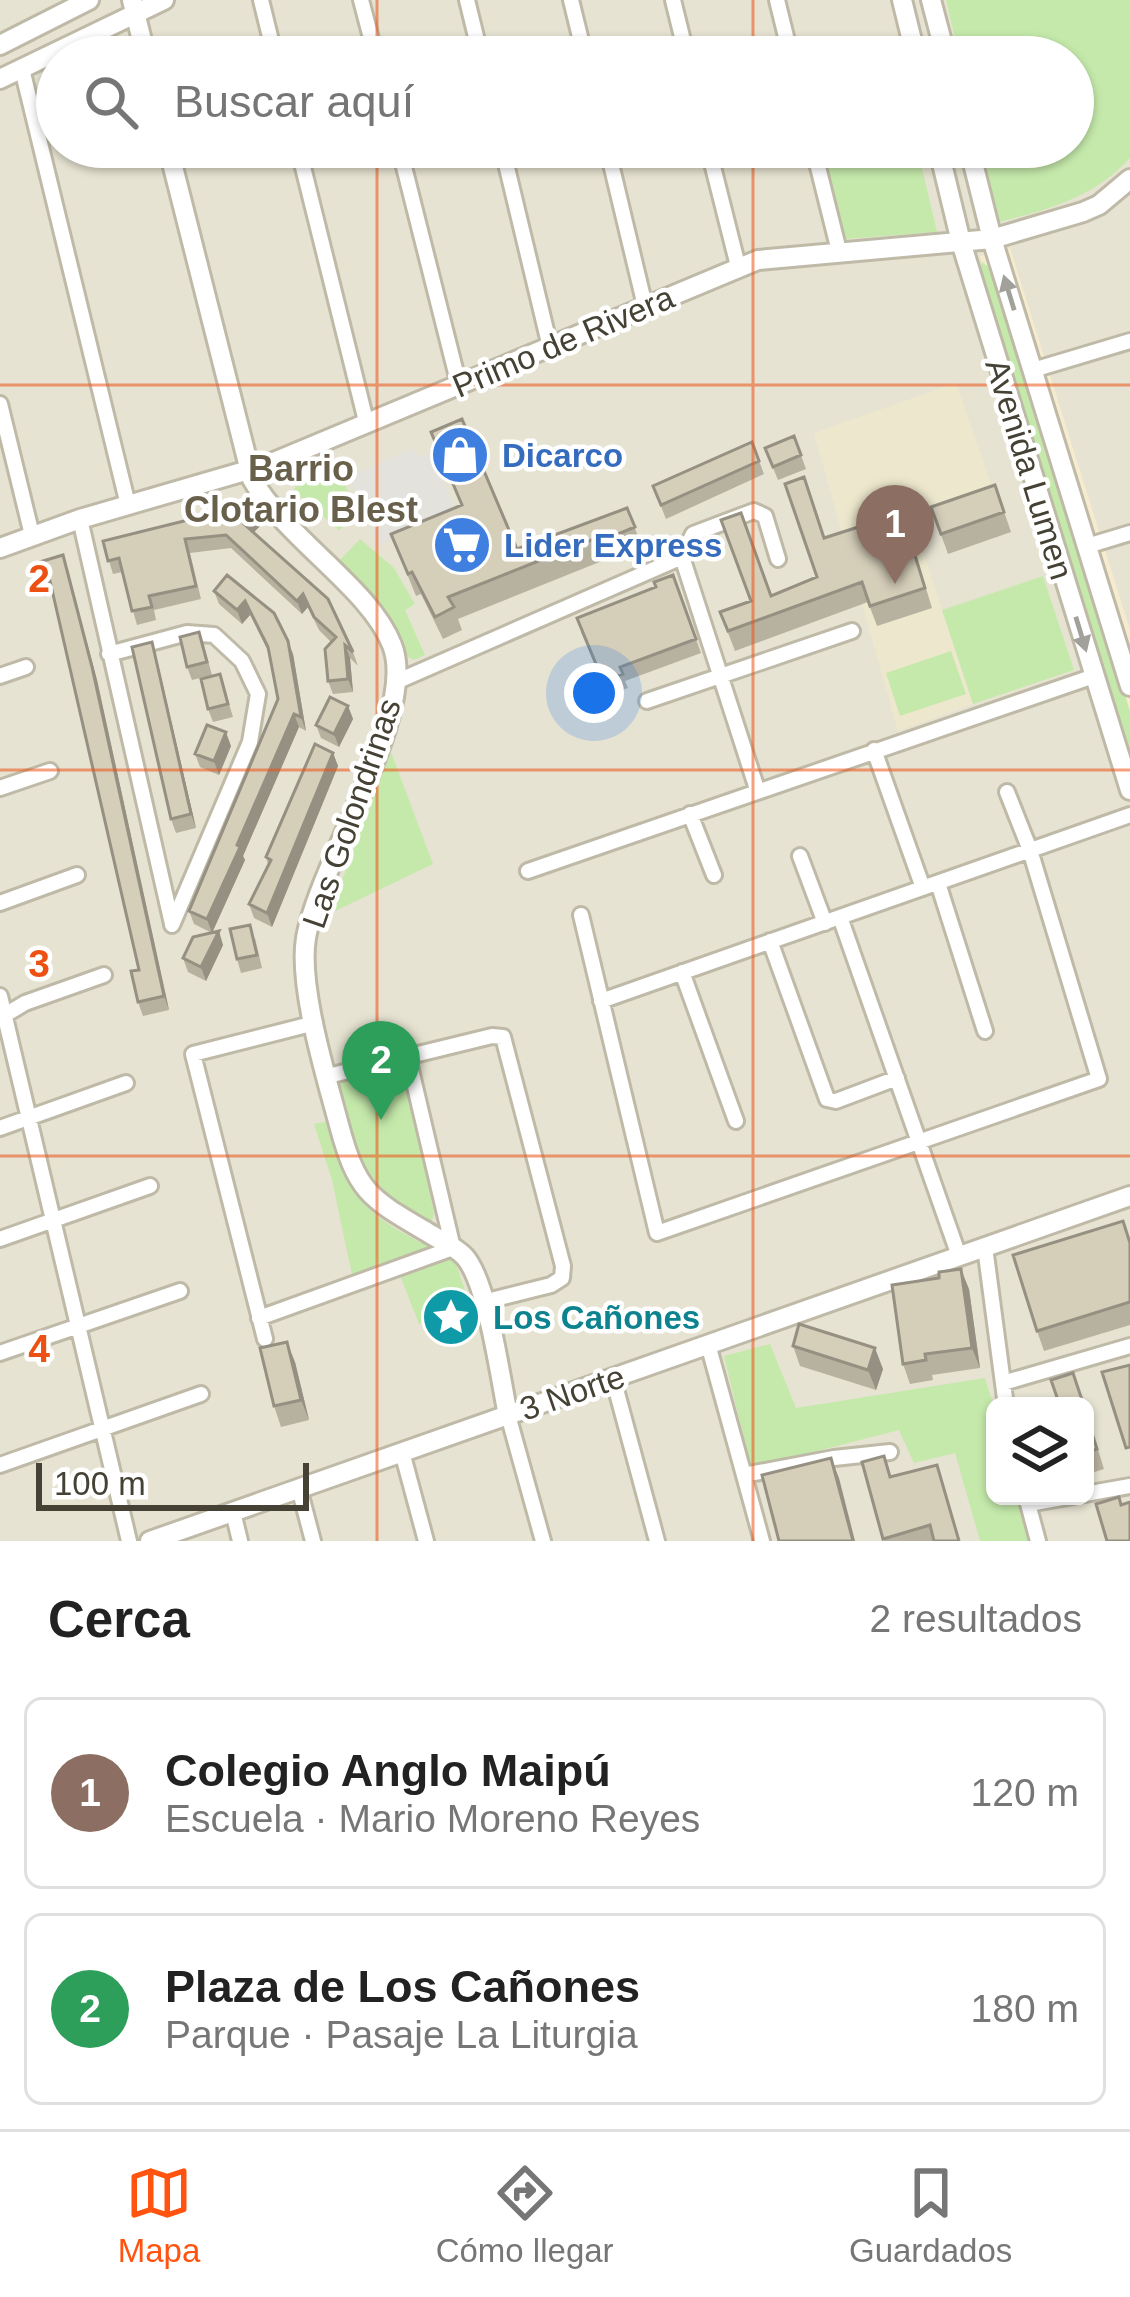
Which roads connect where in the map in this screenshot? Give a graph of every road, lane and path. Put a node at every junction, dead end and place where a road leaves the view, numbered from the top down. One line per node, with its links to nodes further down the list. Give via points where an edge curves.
1 (89, 0): 21 (street)
2 (164, 0): 11 (street)
3 (261, 0): 13 (street)
4 (361, 0): 14 (street)
5 (467, 0): 15 (street)
6 (571, 0): 16 (street)
7 (673, 0): 17 (street)
8 (777, 0): 18 (street)
9 (902, 0): 19 (street)
10 (932, 0): 20 (street)
11 (134, 7): 12 (street)
12 (82, 36)
13 (270, 36)
14 (370, 36)
15 (476, 36)
16 (580, 36)
17 (681, 36)
18 (786, 36)
19 (911, 36)
20 (941, 36)
21 (0, 45)
22 (36, 61): 23 (street)
23 (22, 69): 24 (street); 25 (street)
24 (0, 79)
25 (36, 127)
26 (46, 168): 49 (street)
27 (173, 168): 48 (street, Las Golondrinas)
28 (303, 168): 47 (street)
29 (404, 168): 45 (street)
30 (507, 168): 43 (street)
31 (612, 168): 41 (street)
32 (714, 168): 40 (street)
33 (818, 168): 39 (street)
34 (943, 168): 38 (street, Avenida Lumen)
35 (974, 168): 37 (street, Avenida Lumen)
36 (1130, 179): 37 (street, Primo de Rivera, via 1083,212)
37 (992, 239): 38 (street, Primo de Rivera); 44 (street, Avenida Lumen, one-way to 37)
38 (961, 242): 39 (street, Primo de Rivera); 62 (street, Avenida Lumen, one-way to 62)
39 (838, 251): 40 (street, Primo de Rivera)
40 (738, 266): 41 (street, Primo de Rivera)
41 (645, 306): 43 (street, Primo de Rivera)
42 (1130, 340): 44 (street)
43 (550, 347): 45 (street, Primo de Rivera)
44 (1033, 370): 53 (street, Avenida Lumen)
45 (459, 385): 47 (street, Primo de Rivera)
46 (0, 404): 52 (street)
47 (366, 421): 48 (street, Primo de Rivera)
48 (249, 471): 49 (street, Primo de Rivera); 63 (street, Las Golondrinas, via 280,518 383,626)
49 (128, 505): 50 (street, Primo de Rivera)
50 (80, 519): 52 (street, Primo de Rivera); 58 (street)
51 (1130, 533): 53 (street)
52 (32, 535): 54 (street, Primo de Rivera)
53 (1087, 546): 64 (street, Avenida Lumen)
54 (0, 548)
55 (682, 556): 56 (street, via 693,534 754,511 765,515); 60 (street); 63 (street)
56 (778, 559)
57 (852, 631): 60 (street)
58 (109, 654): 58 (street, via 187,633 214,635 242,661 258,694 244,759 172,925)
59 (26, 667): 61 (street)
60 (722, 675): 65 (street); 69 (street)
61 (0, 676)
62 (1094, 676): 66 (street); 70 (street, Avenida Lumen)
63 (398, 681): 89 (street, Las Golondrinas, via 307,934 305,981)
64 (1130, 686)
65 (647, 701)
66 (874, 750): 69 (street); 79 (street)
67 (50, 771): 68 (street)
68 (0, 788)
69 (757, 789): 72 (street)
70 (1130, 790)
71 (1007, 792): 74 (street)
72 (690, 814): 76 (street); 78 (street)
73 (1130, 815): 74 (street)
74 (1030, 850): 79 (street); 98 (street, via 1099,1079)
75 (800, 856): 82 (street)
76 (528, 871)
77 (77, 875): 80 (street)
78 (713, 875)
79 (931, 885): 82 (street); 90 (street)
80 (0, 903)
81 (580, 915): 87 (street)
82 (832, 920): 83 (street); 93 (street)
83 (770, 941): 84 (street); 93 (street, via 827,1099)
84 (682, 972): 87 (street); 96 (street)
85 (104, 975): 88 (street)
86 (0, 995): 88 (street)
87 (601, 1001): 98 (street, via 657,1233)
88 (2, 1017): 95 (street)
89 (315, 1023): 92 (street, Las Golondrinas); 108 (street, via 194,1054)
90 (985, 1031)
91 (408, 1057): 92 (street); 104 (street); 107 (street, via 492,1036 507,1048 562,1278)
92 (328, 1076): 104 (street, Las Golondrinas, via 367,1194)
93 (896, 1078): 98 (street)
94 (126, 1084): 95 (street)
95 (29, 1118): 97 (street); 101 (street)
96 (736, 1121)
97 (0, 1128)
98 (918, 1141): 105 (street)
99 (150, 1186): 101 (street)
100 (1130, 1196): 103 (street, 3 Norte)
101 (53, 1221): 102 (street); 109 (street)
102 (0, 1239)
103 (985, 1247): 105 (street, 3 Norte); 115 (street)
104 (453, 1248): 107 (street, Las Golondrinas, via 474,1272); 108 (street)
105 (959, 1256): 111 (street, 3 Norte)
106 (180, 1291): 109 (street)
107 (483, 1302): 118 (street, Las Golondrinas)
108 (259, 1318): 110 (street)
109 (78, 1326): 113 (street); 119 (street)
110 (265, 1339)
111 (708, 1344): 114 (street, 3 Norte); 123 (street)
112 (1130, 1346): 115 (street)
113 (0, 1353)
114 (613, 1378): 118 (street, 3 Norte); 135 (street)
115 (1003, 1383): 117 (street)
116 (201, 1394): 119 (street)
117 (1005, 1397)
118 (508, 1414): 120 (street, 3 Norte); 134 (street, Las Golondrinas)
119 (102, 1429): 122 (street); 129 (street)
120 (402, 1452): 125 (street, 3 Norte); 133 (street)
121 (890, 1452): 123 (street)
122 (0, 1466)
123 (744, 1475): 136 (street)
124 (1130, 1486): 126 (street)
125 (299, 1489): 128 (street, 3 Norte); 132 (street)
126 (1094, 1492)
127 (1028, 1505): 137 (street)
128 (232, 1512): 130 (street, 3 Norte); 131 (street)
129 (129, 1541)
130 (150, 1541)
131 (240, 1541)
132 (313, 1541)
133 (425, 1541)
134 (543, 1541)
135 (657, 1541)
136 (762, 1541)
137 (1038, 1541)

